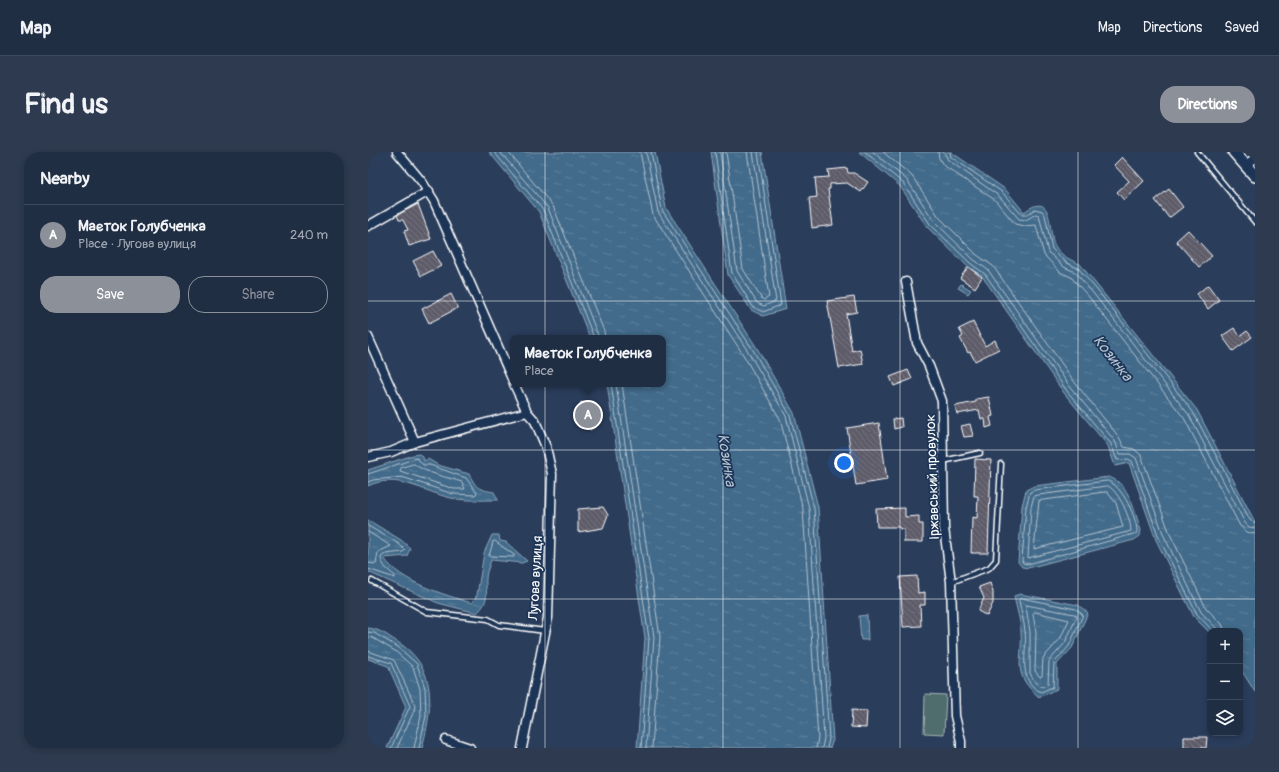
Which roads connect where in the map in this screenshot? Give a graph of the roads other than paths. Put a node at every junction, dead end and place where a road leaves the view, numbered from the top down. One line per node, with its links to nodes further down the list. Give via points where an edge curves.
1 (397, 152): 7 (street)
2 (1197, 152): 8 (lane)
3 (1234, 152): 5 (street)
4 (1255, 158): 5 (street)
5 (1246, 165): 6 (street)
6 (1255, 176)
7 (429, 191): 9 (street); 12 (street)
8 (1255, 222)
9 (368, 226)
10 (906, 282): 18 (street, Іржавський провулок, via 917,343 942,400)
11 (368, 337): 15 (street)
12 (510, 374)
13 (515, 387): 14 (street, Лугова вулиця)
14 (527, 412): 15 (street); 22 (street, Лугова вулиця, via 535,421 546,447 552,474 548,618)
15 (415, 442): 17 (street, via 391,452)
16 (980, 453): 18 (lane)
17 (368, 457)
18 (943, 462): 21 (street, Іржавський провулок, via 944,528)
19 (1001, 464): 21 (lane, via 996,560 989,568)
20 (372, 581): 22 (lane, via 427,612 488,619 499,625)
21 (951, 582): 26 (street, Іржавський провулок, via 955,716)
22 (545, 631): 25 (street, Лугова вулиця)
23 (446, 740): 24 (street)
24 (470, 748)
25 (522, 748)
26 (961, 748)

